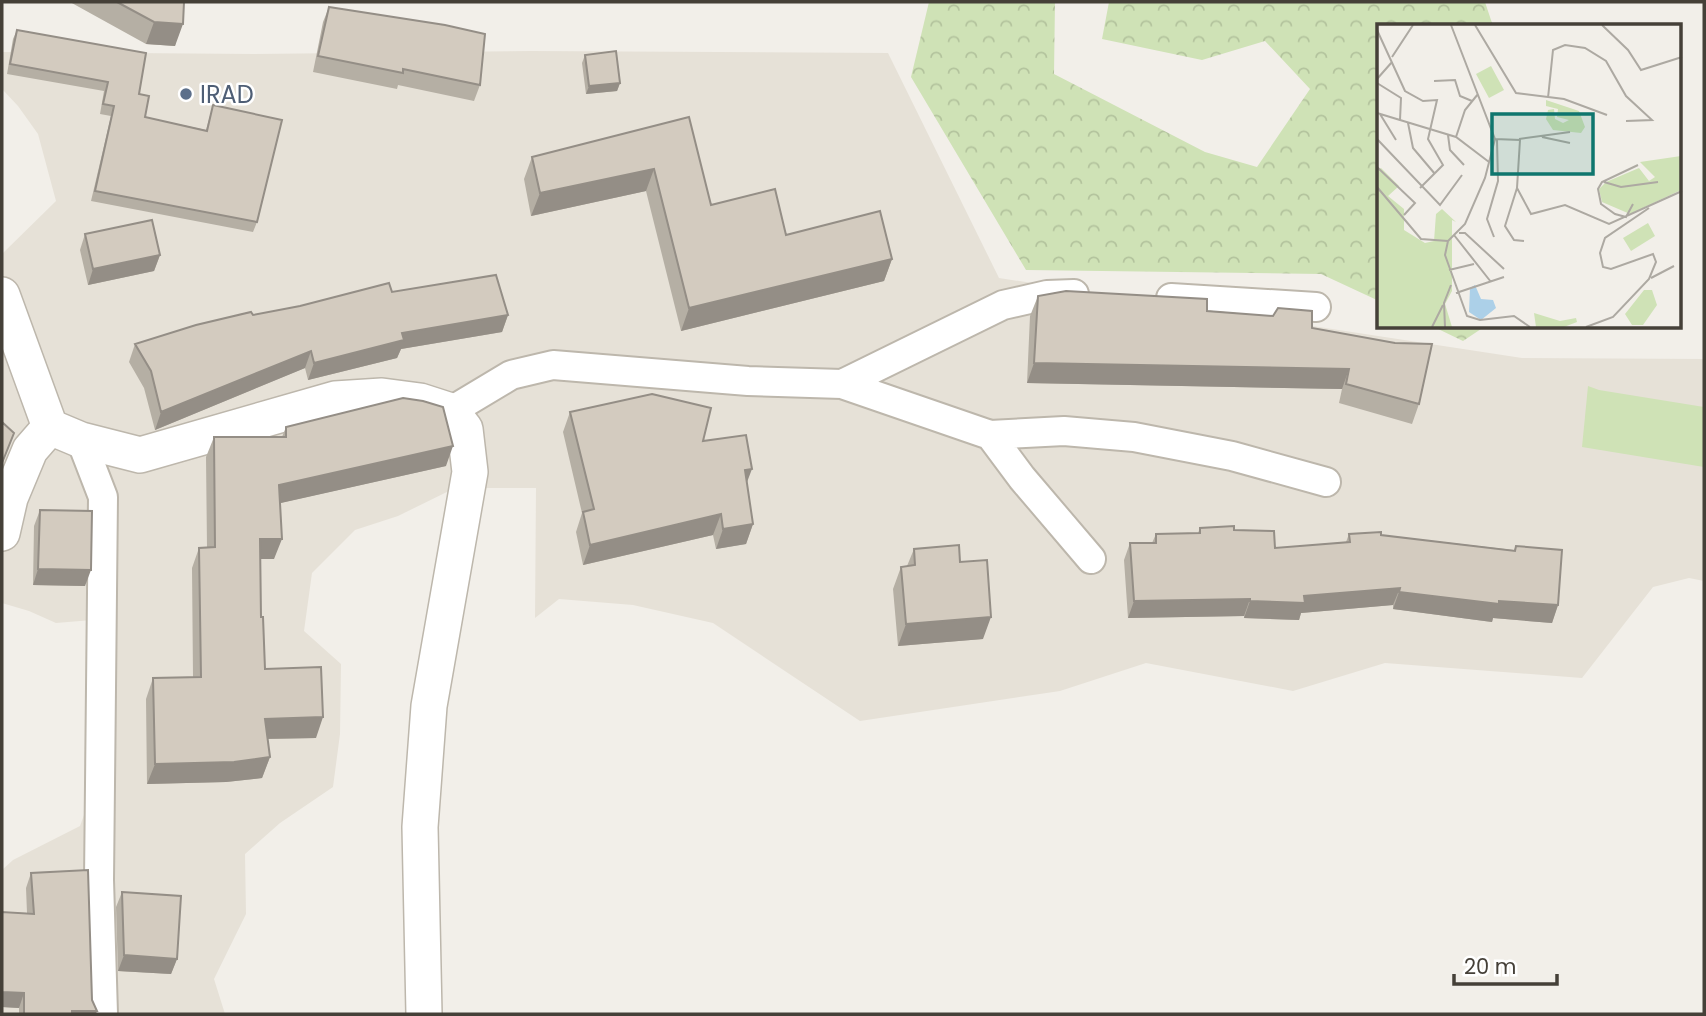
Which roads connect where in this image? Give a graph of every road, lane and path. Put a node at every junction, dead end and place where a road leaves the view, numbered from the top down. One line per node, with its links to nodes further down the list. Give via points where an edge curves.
1 (1099, 294): 5 (street, via 1047,295 1003,305)
2 (2, 295): 7 (street)
3 (1139, 296): 4 (street)
4 (1316, 307)
5 (842, 384): 6 (street, via 553,365 511,375); 8 (street)
6 (451, 411): 7 (street, via 382,396 335,399 140,455); 13 (street, via 465,429 470,472 429,706 420,827)
7 (66, 434): 10 (street, via 30,450 10,498); 12 (street, via 103,497 99,880)
8 (990, 435): 9 (street, via 1064,431 1134,437 1232,456); 11 (street)
9 (1326, 482)
10 (2, 533)
11 (1091, 559)
12 (103, 1014)
13 (424, 1014)

